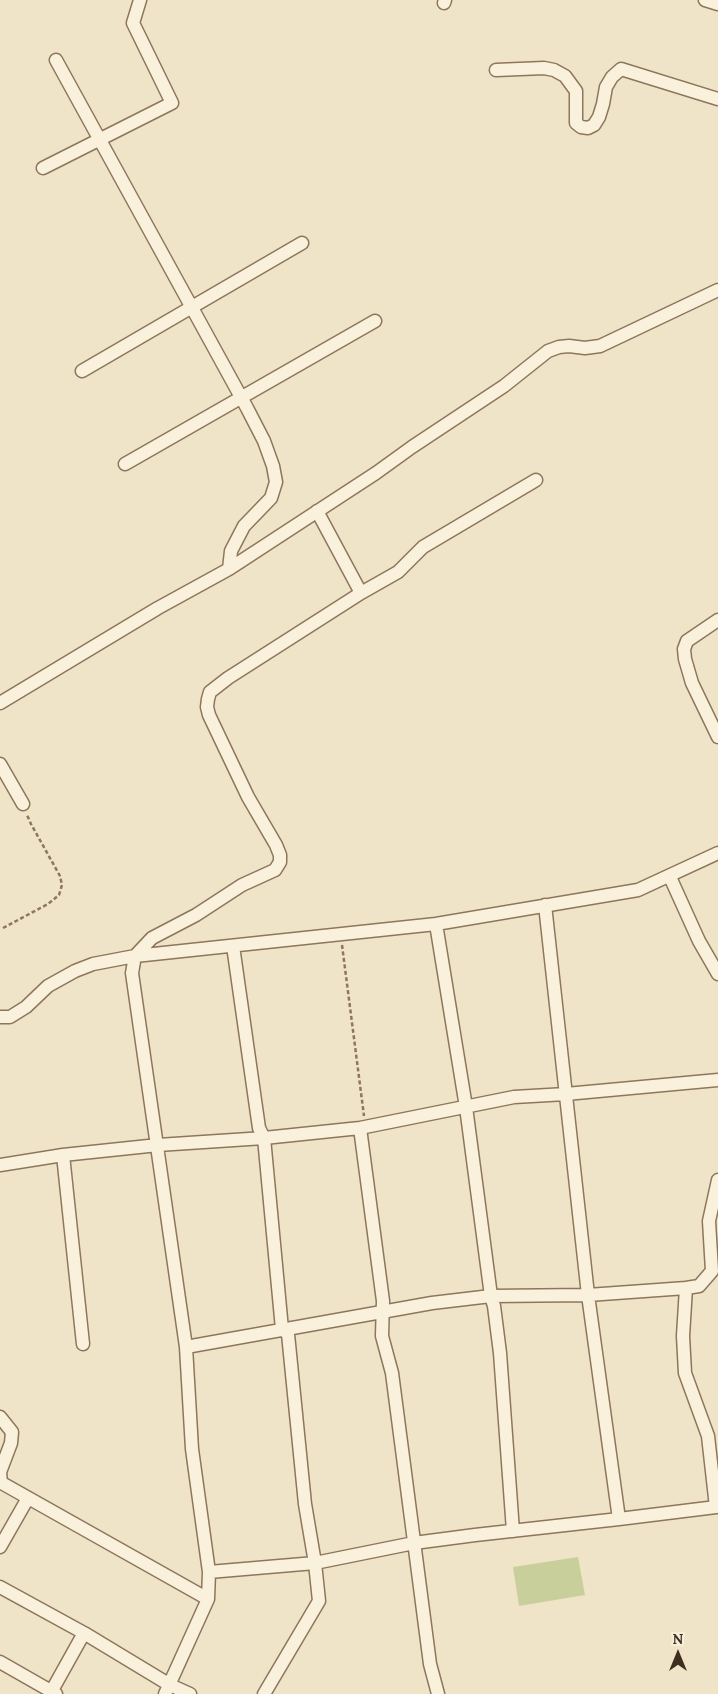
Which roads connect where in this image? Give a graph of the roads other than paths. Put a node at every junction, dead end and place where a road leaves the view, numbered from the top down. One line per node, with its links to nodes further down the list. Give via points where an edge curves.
1 (140, 0): 7 (street, via 133,23 172,103)
2 (705, 0): 3 (street)
3 (718, 4)
4 (56, 60): 7 (street)
5 (496, 70): 6 (street, via 544,68 565,76 576,92 576,123 588,128 598,117 606,87 621,69)
6 (718, 99)
7 (99, 139): 8 (street); 11 (street)
8 (43, 168)
9 (302, 243): 11 (street)
10 (718, 290): 17 (street, via 600,346 569,346 548,351 504,386)
11 (192, 307): 13 (street); 14 (street)
12 (375, 322): 14 (street)
13 (82, 371)
14 (241, 398): 15 (street); 18 (street, via 264,441 276,482 271,498 244,526 236,540)
15 (125, 464)
16 (536, 480): 19 (street, via 423,547 398,572)
17 (317, 511): 18 (street); 19 (street)
18 (229, 569): 21 (street)
19 (361, 593): 30 (street, via 210,692 206,707 209,715 248,797 276,845 280,862 275,870 242,885 196,915 152,938)
20 (718, 620): 22 (street, via 687,641 684,649 692,683)
21 (0, 703)
22 (718, 737)
23 (0, 764): 24 (street)
24 (23, 804)
25 (718, 853): 26 (street)
26 (670, 877): 27 (street, via 638,890); 31 (street)
27 (545, 905): 28 (street); 34 (street)
28 (436, 924): 29 (street); 35 (street)
29 (233, 946): 30 (street); 37 (street, via 259,1128)
30 (134, 956): 32 (street, via 75,971 48,986 10,1017); 38 (street, via 132,973)
31 (718, 974)
32 (0, 1017)
33 (718, 1080): 34 (street)
34 (566, 1094): 35 (street, via 514,1097); 43 (street)
35 (466, 1107): 36 (street); 44 (street)
36 (363, 1128): 37 (street); 45 (street)
37 (264, 1138): 38 (street); 46 (street)
38 (158, 1145): 39 (street); 48 (street)
39 (63, 1155): 40 (street); 47 (street)
40 (0, 1165)
41 (718, 1180): 42 (street, via 709,1221 712,1271 699,1286)
42 (686, 1288): 43 (street); 52 (street, via 685,1372 708,1436 716,1507)
43 (588, 1295): 44 (street); 52 (street)
44 (491, 1296): 45 (street); 53 (street, via 500,1353)
45 (384, 1312): 46 (street); 54 (street, via 382,1336 392,1373)
46 (282, 1329): 48 (street); 56 (street, via 288,1334 305,1504)
47 (83, 1344)
48 (186, 1347): 57 (street, via 192,1449)
49 (0, 1417): 50 (street, via 12,1432 0,1472)
50 (0, 1483): 51 (street)
51 (28, 1498): 55 (street); 59 (street)
52 (619, 1519): 53 (street)
53 (513, 1531): 54 (street)
54 (414, 1544): 56 (street); 66 (street, via 430,1664)
55 (0, 1547)
56 (315, 1563): 57 (street); 65 (street, via 319,1601)
57 (209, 1572): 59 (street)
58 (0, 1587): 60 (street)
59 (208, 1599): 62 (street)
60 (84, 1633): 62 (street); 63 (street)
61 (0, 1662): 63 (street)
62 (167, 1689): 64 (street)
63 (53, 1693)
64 (190, 1694)
65 (264, 1694)
66 (438, 1694)

